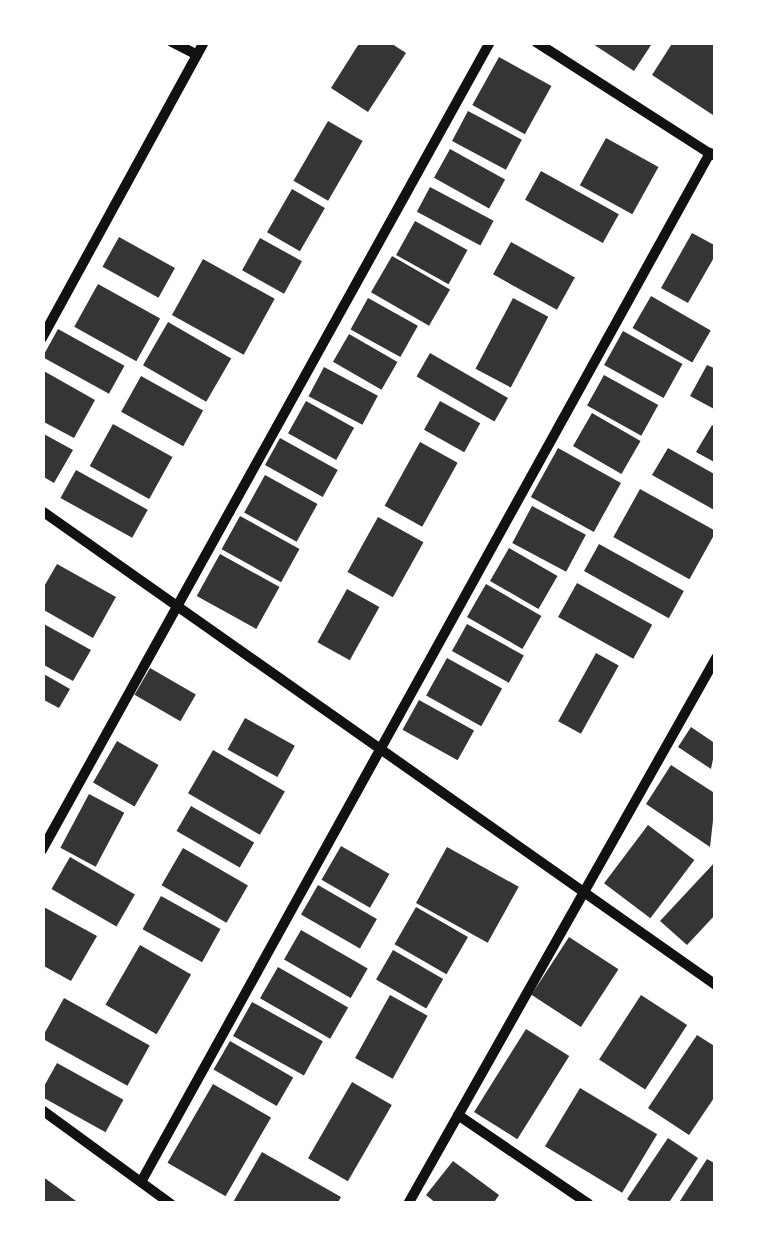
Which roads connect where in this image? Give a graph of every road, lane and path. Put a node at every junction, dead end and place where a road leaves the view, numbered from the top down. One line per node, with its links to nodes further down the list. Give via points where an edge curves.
1 (172, 42): 5 (street)
2 (204, 42): 5 (street)
3 (490, 42): 9 (street)
4 (536, 42): 6 (street)
5 (197, 55): 7 (street)
6 (713, 155): 12 (street)
7 (42, 338)
8 (42, 510): 9 (street)
9 (178, 606): 12 (street); 13 (street)
10 (716, 658): 11 (street)
11 (712, 676): 14 (street)
12 (380, 749): 14 (street); 18 (street)
13 (42, 850)
14 (584, 892): 15 (street); 17 (street)
15 (716, 985)
16 (42, 1110): 18 (street)
17 (458, 1115): 20 (street); 21 (street)
18 (141, 1182): 19 (street)
19 (170, 1204)
20 (408, 1204)
21 (590, 1204)

